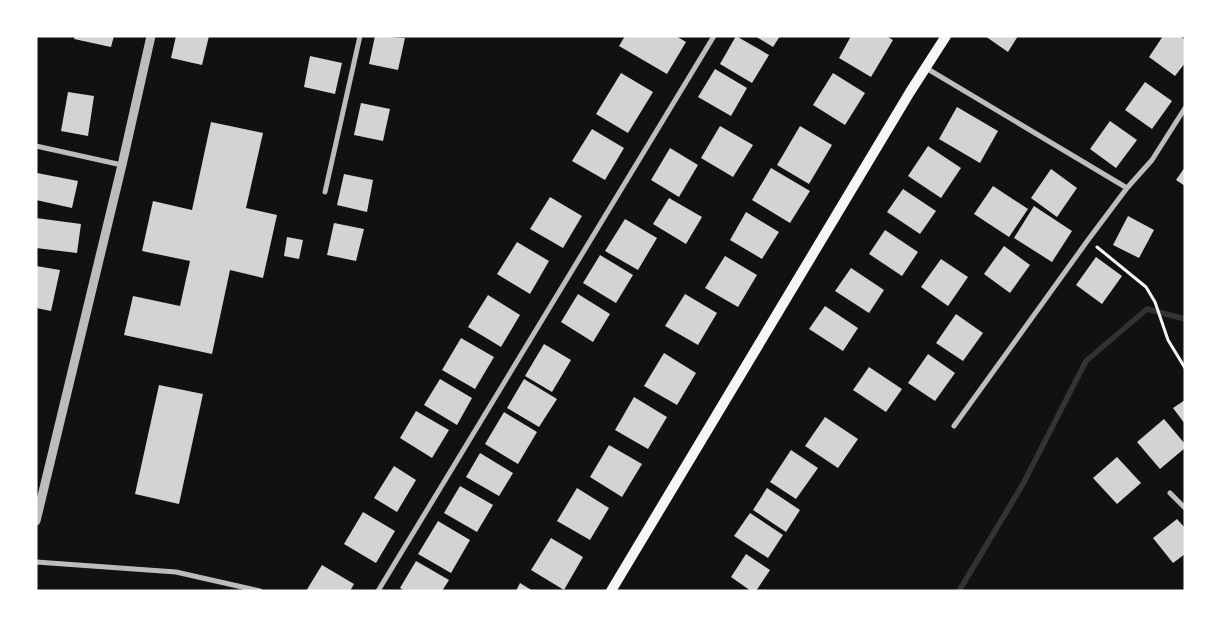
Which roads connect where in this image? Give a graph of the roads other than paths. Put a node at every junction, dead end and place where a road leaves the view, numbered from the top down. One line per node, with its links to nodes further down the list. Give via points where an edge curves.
1 (151, 36): 8 (street)
2 (360, 36): 10 (street)
3 (714, 36): 17 (street)
4 (946, 36): 5 (main road)
5 (926, 68): 9 (street); 18 (main road)
6 (1185, 108): 9 (street, via 1152,160)
7 (36, 146): 8 (street)
8 (122, 165): 14 (street)
9 (1127, 188): 11 (street)
10 (325, 192)
11 (954, 426)
12 (1170, 493): 13 (street)
13 (1185, 508)
14 (36, 521)
15 (36, 562): 16 (street, via 176,572)
16 (260, 591)
17 (378, 591)
18 (611, 591)

